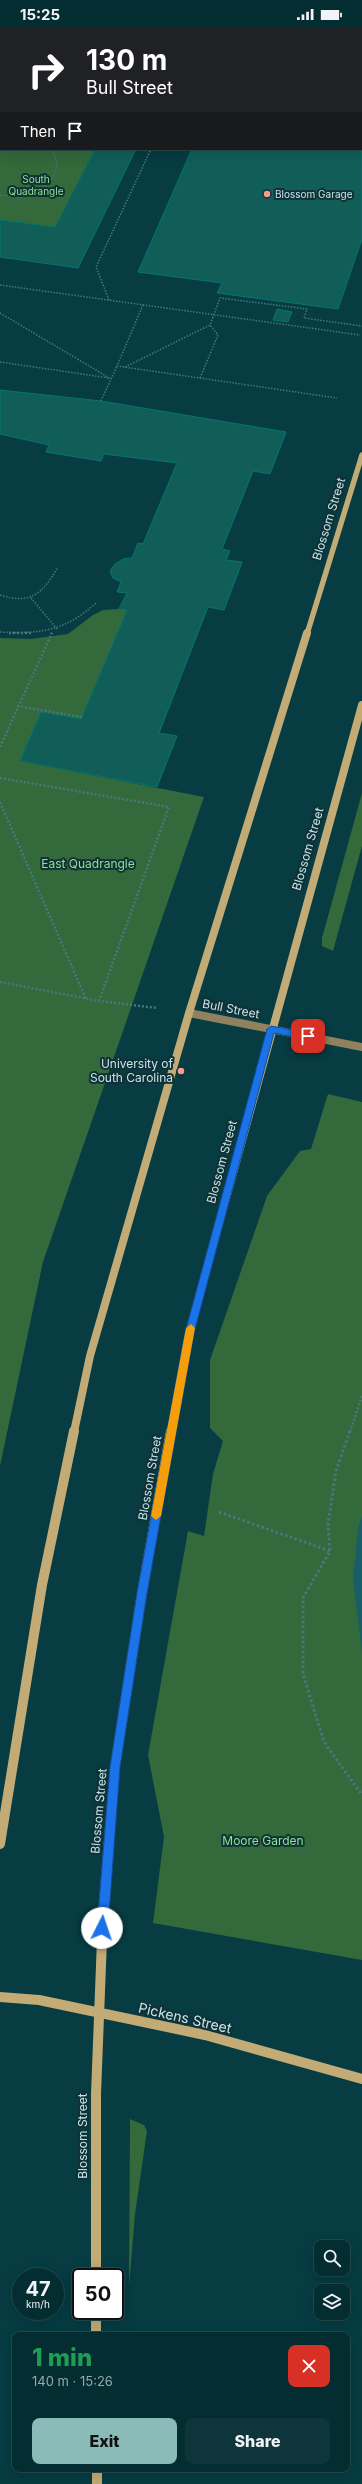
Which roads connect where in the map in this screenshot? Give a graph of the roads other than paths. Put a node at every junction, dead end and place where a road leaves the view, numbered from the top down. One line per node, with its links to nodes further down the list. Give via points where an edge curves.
1 (362, 455): 3 (main road, Blossom Street)
2 (362, 705): 4 (main road, Blossom Street)
3 (189, 1012): 4 (street, Bull Street); 6 (main road, Blossom Street, via 90,1356 42,1585)
4 (271, 1029): 5 (street, Bull Street); 8 (main road, Blossom Street, via 190,1333 142,1593 115,1767)
5 (362, 1047)
6 (0, 1844)
7 (0, 1997): 8 (main road, Pickens Street, via 39,2000)
8 (97, 2012): 9 (main road, Pickens Street, via 205,2036); 10 (main road, Blossom Street)
9 (362, 2079)
10 (96, 2268)
11 (96, 2320): 12 (main road)
12 (96, 2332)
13 (97, 2472): 14 (main road)
14 (97, 2484)

